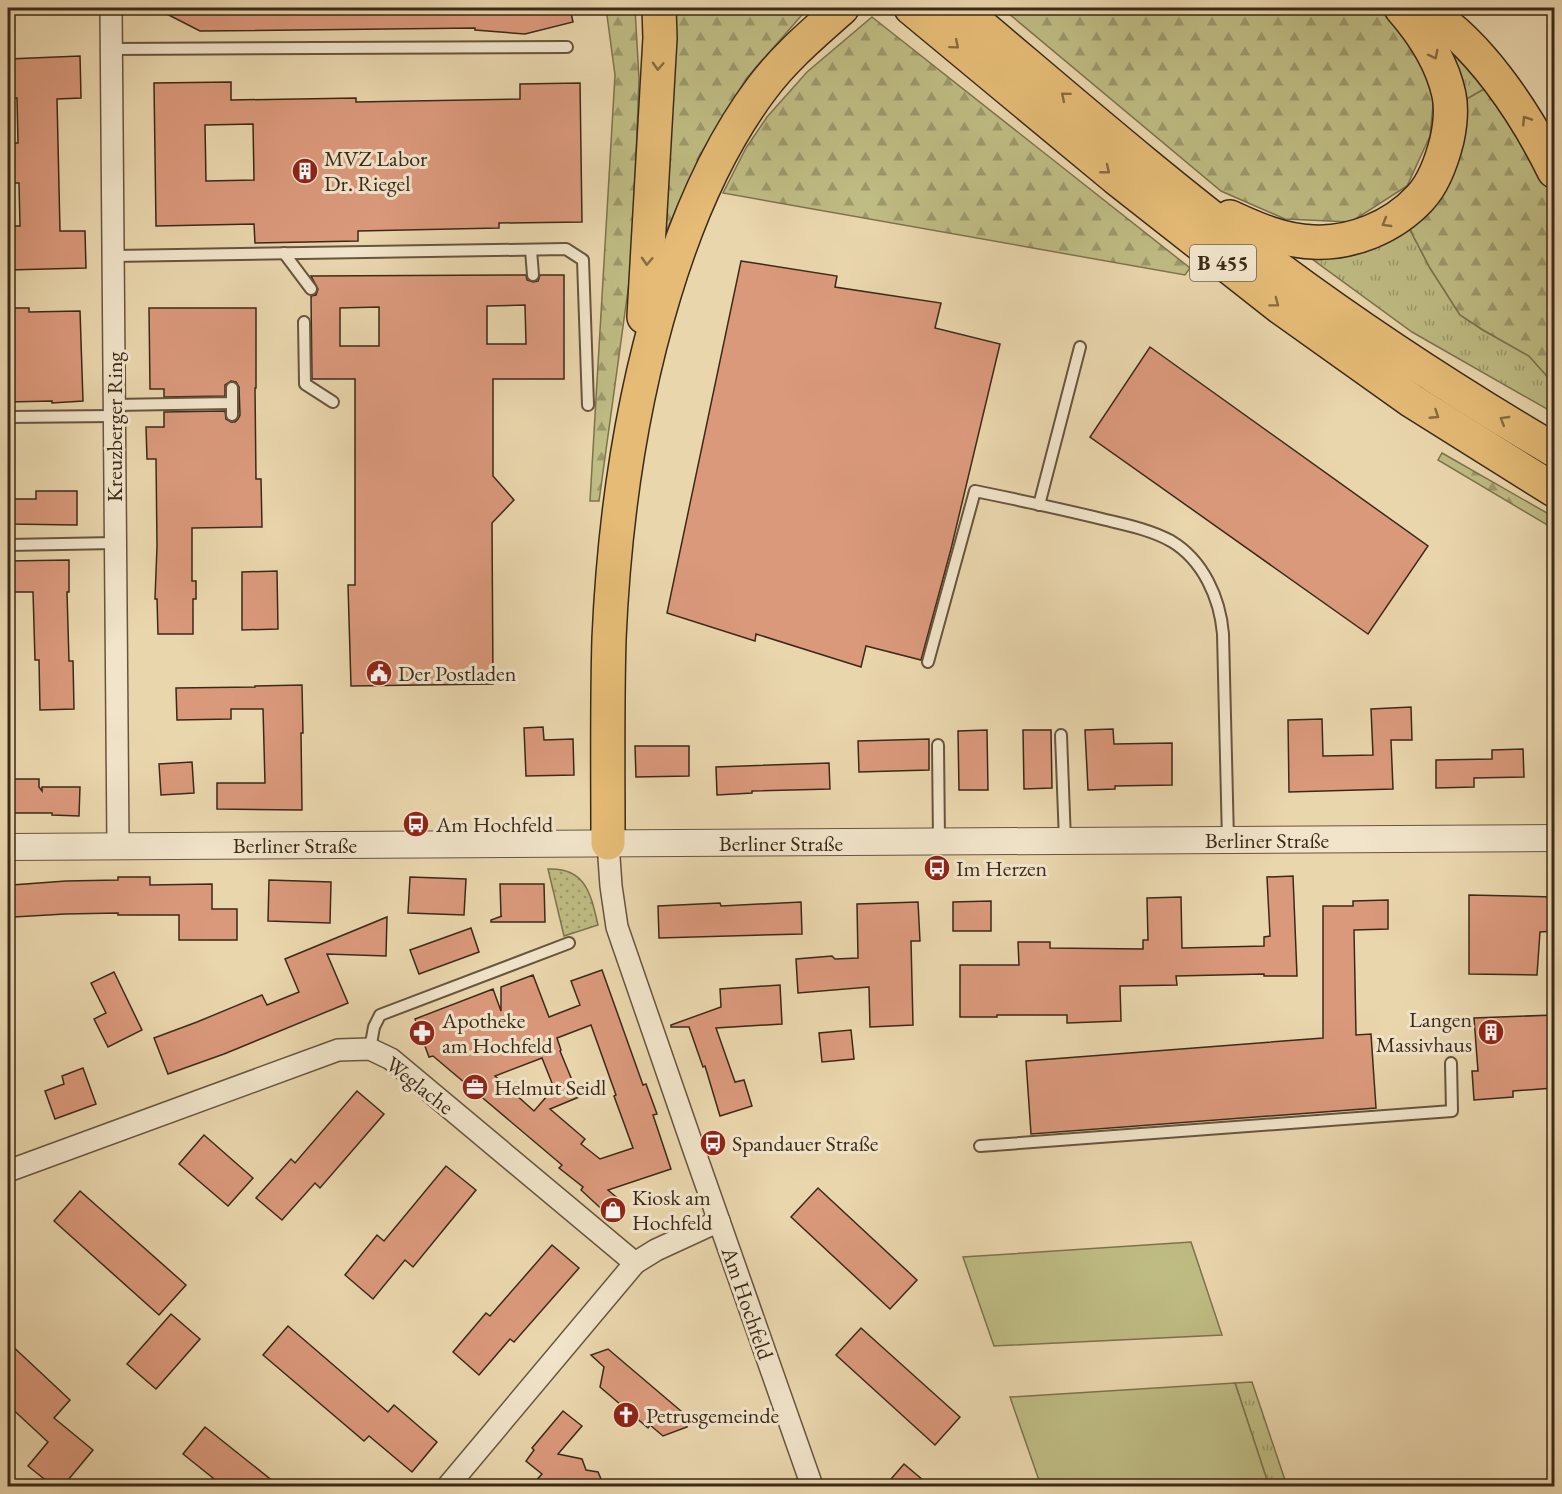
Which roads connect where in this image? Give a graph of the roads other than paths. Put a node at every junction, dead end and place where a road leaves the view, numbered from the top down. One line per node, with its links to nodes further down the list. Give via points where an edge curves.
1 (111, 8): 9 (street, Kreuzberger Ring)
2 (659, 8): 19 (highway, one-way to 19)
3 (911, 8): 28 (highway, B 455, one-way to 28, via 1116,178 1280,307 1412,401)
4 (960, 8): 11 (highway, B 455, one-way to 4)
5 (1401, 8): 11 (highway, one-way to 11, via 1430,46 1450,97 1450,125 1444,152 1421,197 1380,227 1337,242 1284,238)
6 (1422, 8): 10 (highway, one-way to 6, via 1512,98 1487,66)
7 (839, 10): 19 (highway, via 791,54 763,87 718,159 673,264)
8 (567, 47): 9 (lane)
9 (111, 49): 14 (street, Kreuzberger Ring)
10 (1554, 171)
11 (1191, 201): 27 (highway, B 455, one-way to 11, via 1335,310)
12 (531, 250): 13 (lane); 15 (lane); 23 (lane, via 566,249 583,260)
13 (284, 253): 14 (lane); 16 (lane)
14 (113, 256): 24 (street, Kreuzberger Ring)
15 (533, 275)
16 (311, 289)
17 (304, 322): 21 (lane, via 305,384)
18 (1080, 348): 29 (lane)
19 (641, 379): 39 (highway, via 613,573)
20 (232, 388): 22 (lane)
21 (333, 402)
22 (232, 403): 24 (lane); 25 (lane)
23 (588, 405)
24 (114, 410): 26 (lane); 30 (street, Kreuzberger Ring)
25 (232, 416)
26 (8, 417)
27 (1554, 450)
28 (1554, 490)
29 (1039, 505): 32 (lane, via 975,491); 36 (lane, via 1127,525 1173,542 1199,568 1214,592 1223,634)
30 (115, 543): 31 (lane); 40 (street, Kreuzberger Ring)
31 (8, 545)
32 (928, 662)
33 (1061, 735): 37 (lane)
34 (938, 745): 38 (lane)
35 (1554, 838): 36 (street, Berliner Straße)
36 (1228, 840): 37 (street, Berliner Straße)
37 (1065, 841): 38 (street, Berliner Straße)
38 (939, 842): 39 (street, Berliner Straße)
39 (608, 843): 40 (street, Berliner Straße); 47 (street, Am Hochfeld, via 617,927)
40 (118, 846): 41 (street, Berliner Straße)
41 (8, 847)
42 (569, 943): 43 (lane, via 380,1015)
43 (370, 1049): 46 (street, Weglache, via 338,1050); 48 (street, Weglache, via 392,1059)
44 (1451, 1063): 45 (lane, via 1452,1111)
45 (980, 1146)
46 (8, 1172)
47 (719, 1221): 48 (street); 50 (street, Am Hochfeld)
48 (635, 1263): 49 (street)
49 (448, 1486)
50 (812, 1486)

